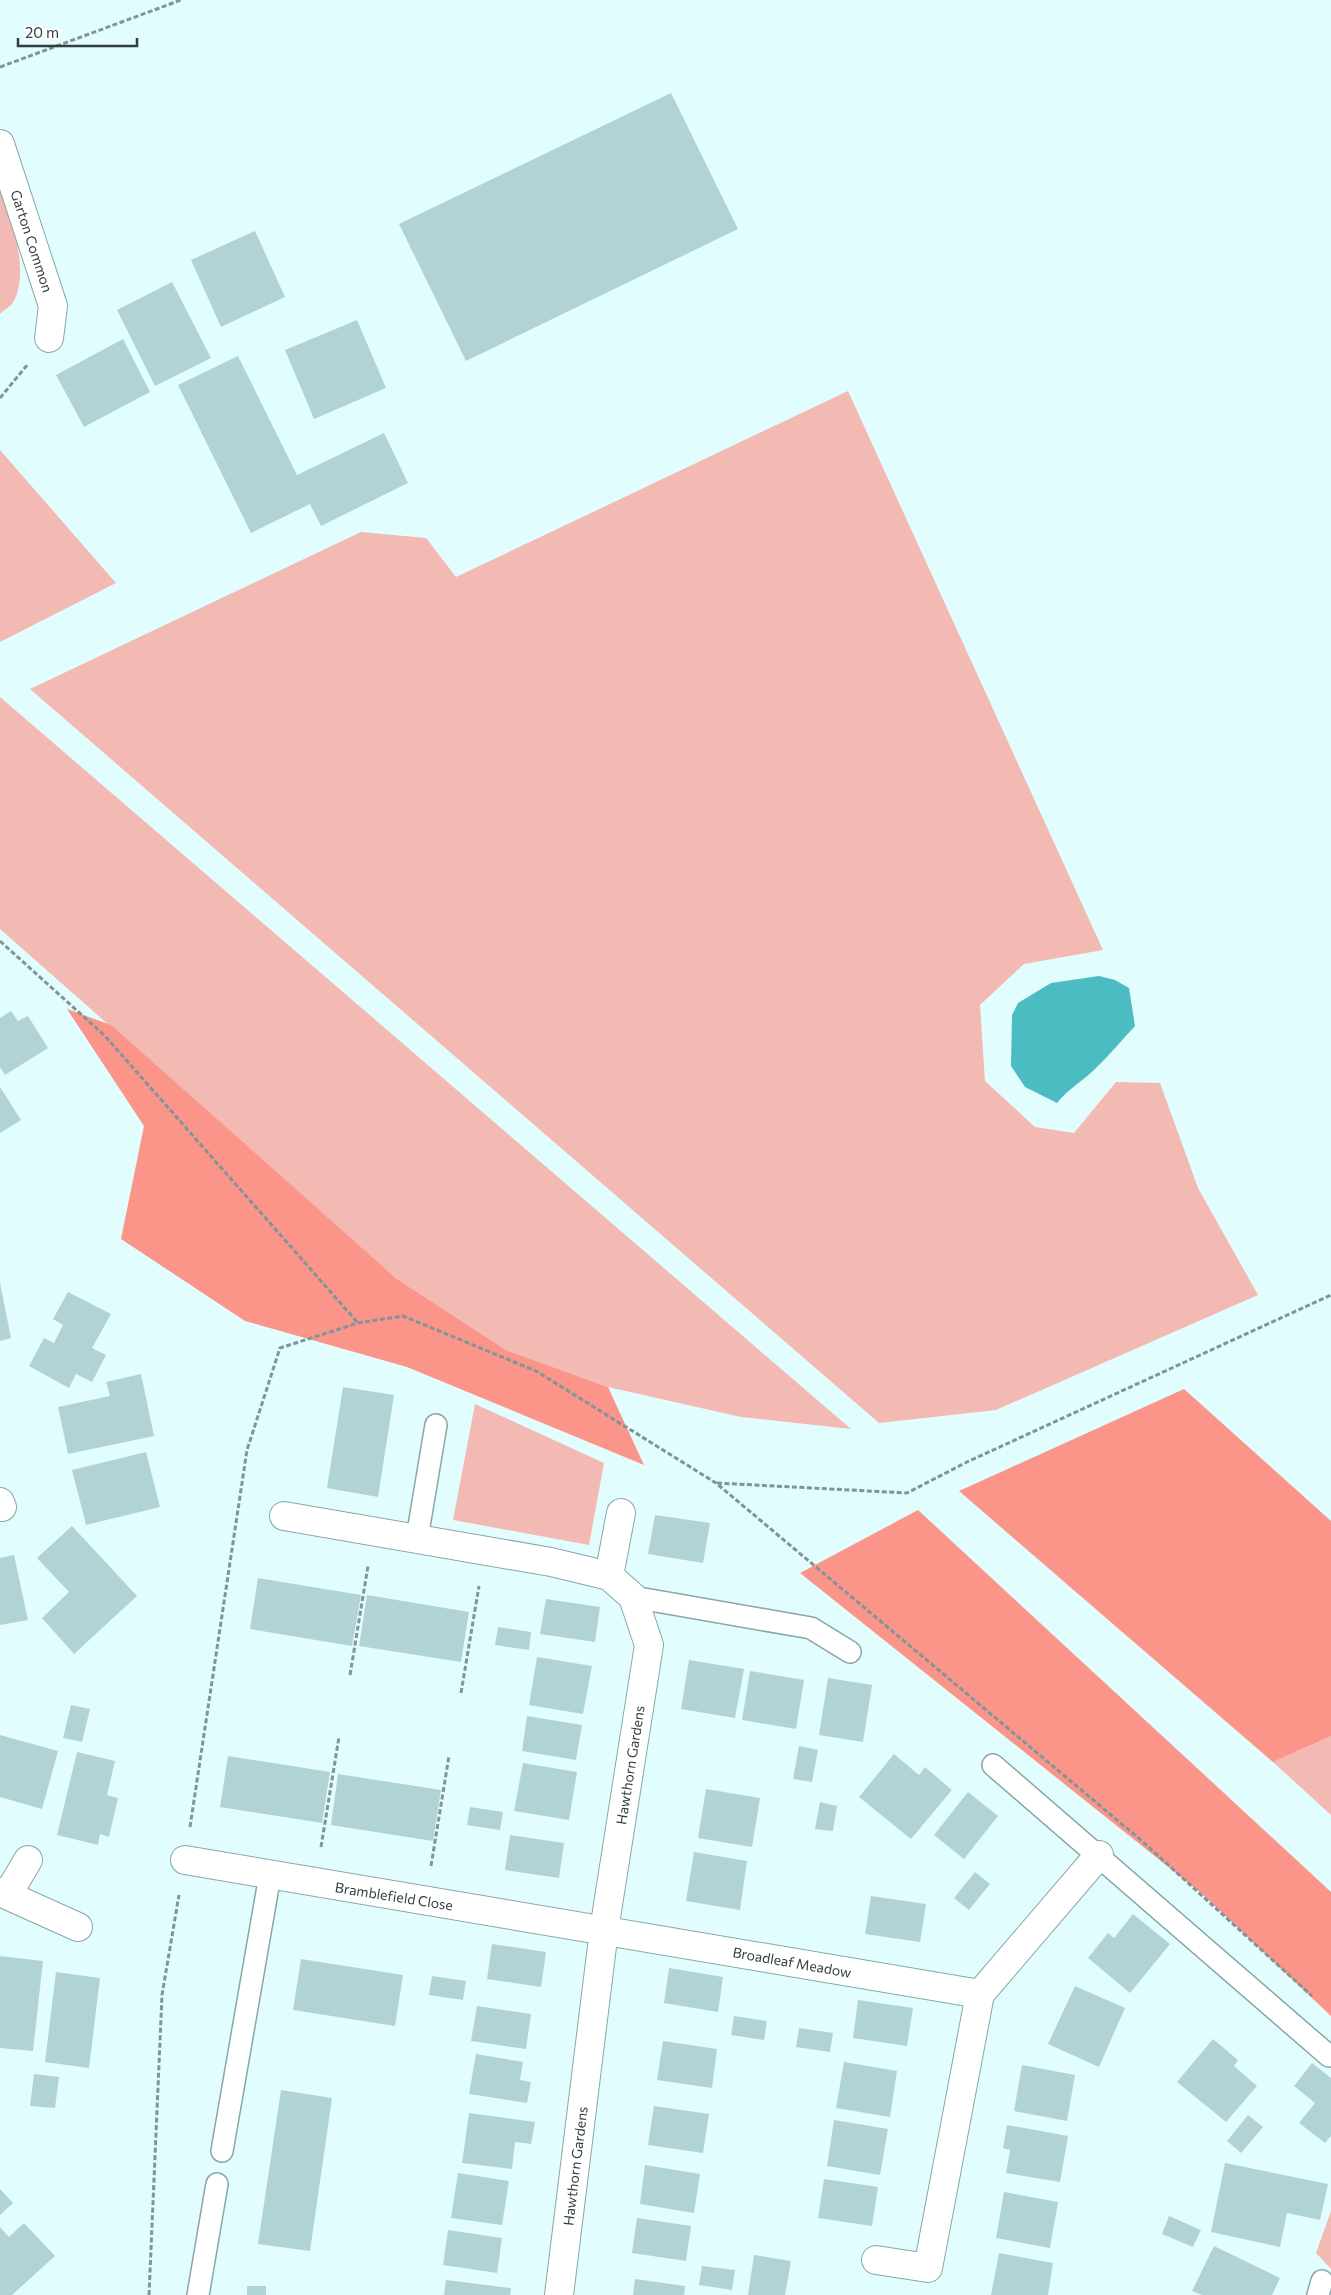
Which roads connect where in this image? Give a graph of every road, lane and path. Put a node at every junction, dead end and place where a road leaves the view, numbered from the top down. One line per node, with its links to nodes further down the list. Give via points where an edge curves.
1 (181, 0): 2 (path)
2 (0, 68)
3 (0, 144): 4 (street, Garton Common, via 53,306)
4 (49, 338): 5 (path)
5 (0, 398)
6 (0, 941): 8 (path, via 105,1036)
7 (1331, 1294): 10 (path, via 967,1462 907,1493)
8 (358, 1323): 10 (path, via 403,1316 536,1371); 26 (path, via 280,1348 246,1450)
9 (436, 1425): 14 (lane)
10 (716, 1483): 34 (path, via 1142,1841)
11 (620, 1513): 16 (street)
12 (284, 1516): 13 (street)
13 (373, 1531): 14 (street); 19 (path)
14 (417, 1538): 15 (street)
15 (484, 1550): 16 (street); 20 (path)
16 (609, 1576): 17 (street)
17 (633, 1597): 18 (lane, via 811,1628); 32 (street, Hawthorn Gardens, via 649,1645)
18 (850, 1652)
19 (350, 1675)
20 (461, 1692)
21 (339, 1737): 28 (path)
22 (449, 1756): 30 (path)
23 (993, 1765): 24 (lane)
24 (1099, 1855): 33 (street); 35 (lane)
25 (28, 1860): 29 (street)
26 (185, 1860): 27 (street, Bramblefield Close); 39 (path, via 162,1995)
27 (270, 1875): 28 (street, Bramblefield Close); 36 (lane)
28 (315, 1883): 30 (street, Bramblefield Close)
29 (4, 1893): 31 (street)
30 (425, 1901): 32 (street, Bramblefield Close)
31 (78, 1927)
32 (604, 1930): 33 (street, Broadleaf Meadow); 41 (street, Hawthorn Gardens)
33 (980, 1994): 38 (street, via 928,2268)
34 (1316, 2000)
35 (1329, 2056)
36 (222, 2151)
37 (217, 2184): 40 (lane)
38 (876, 2260)
39 (150, 2295)
40 (198, 2295)
41 (559, 2295)

